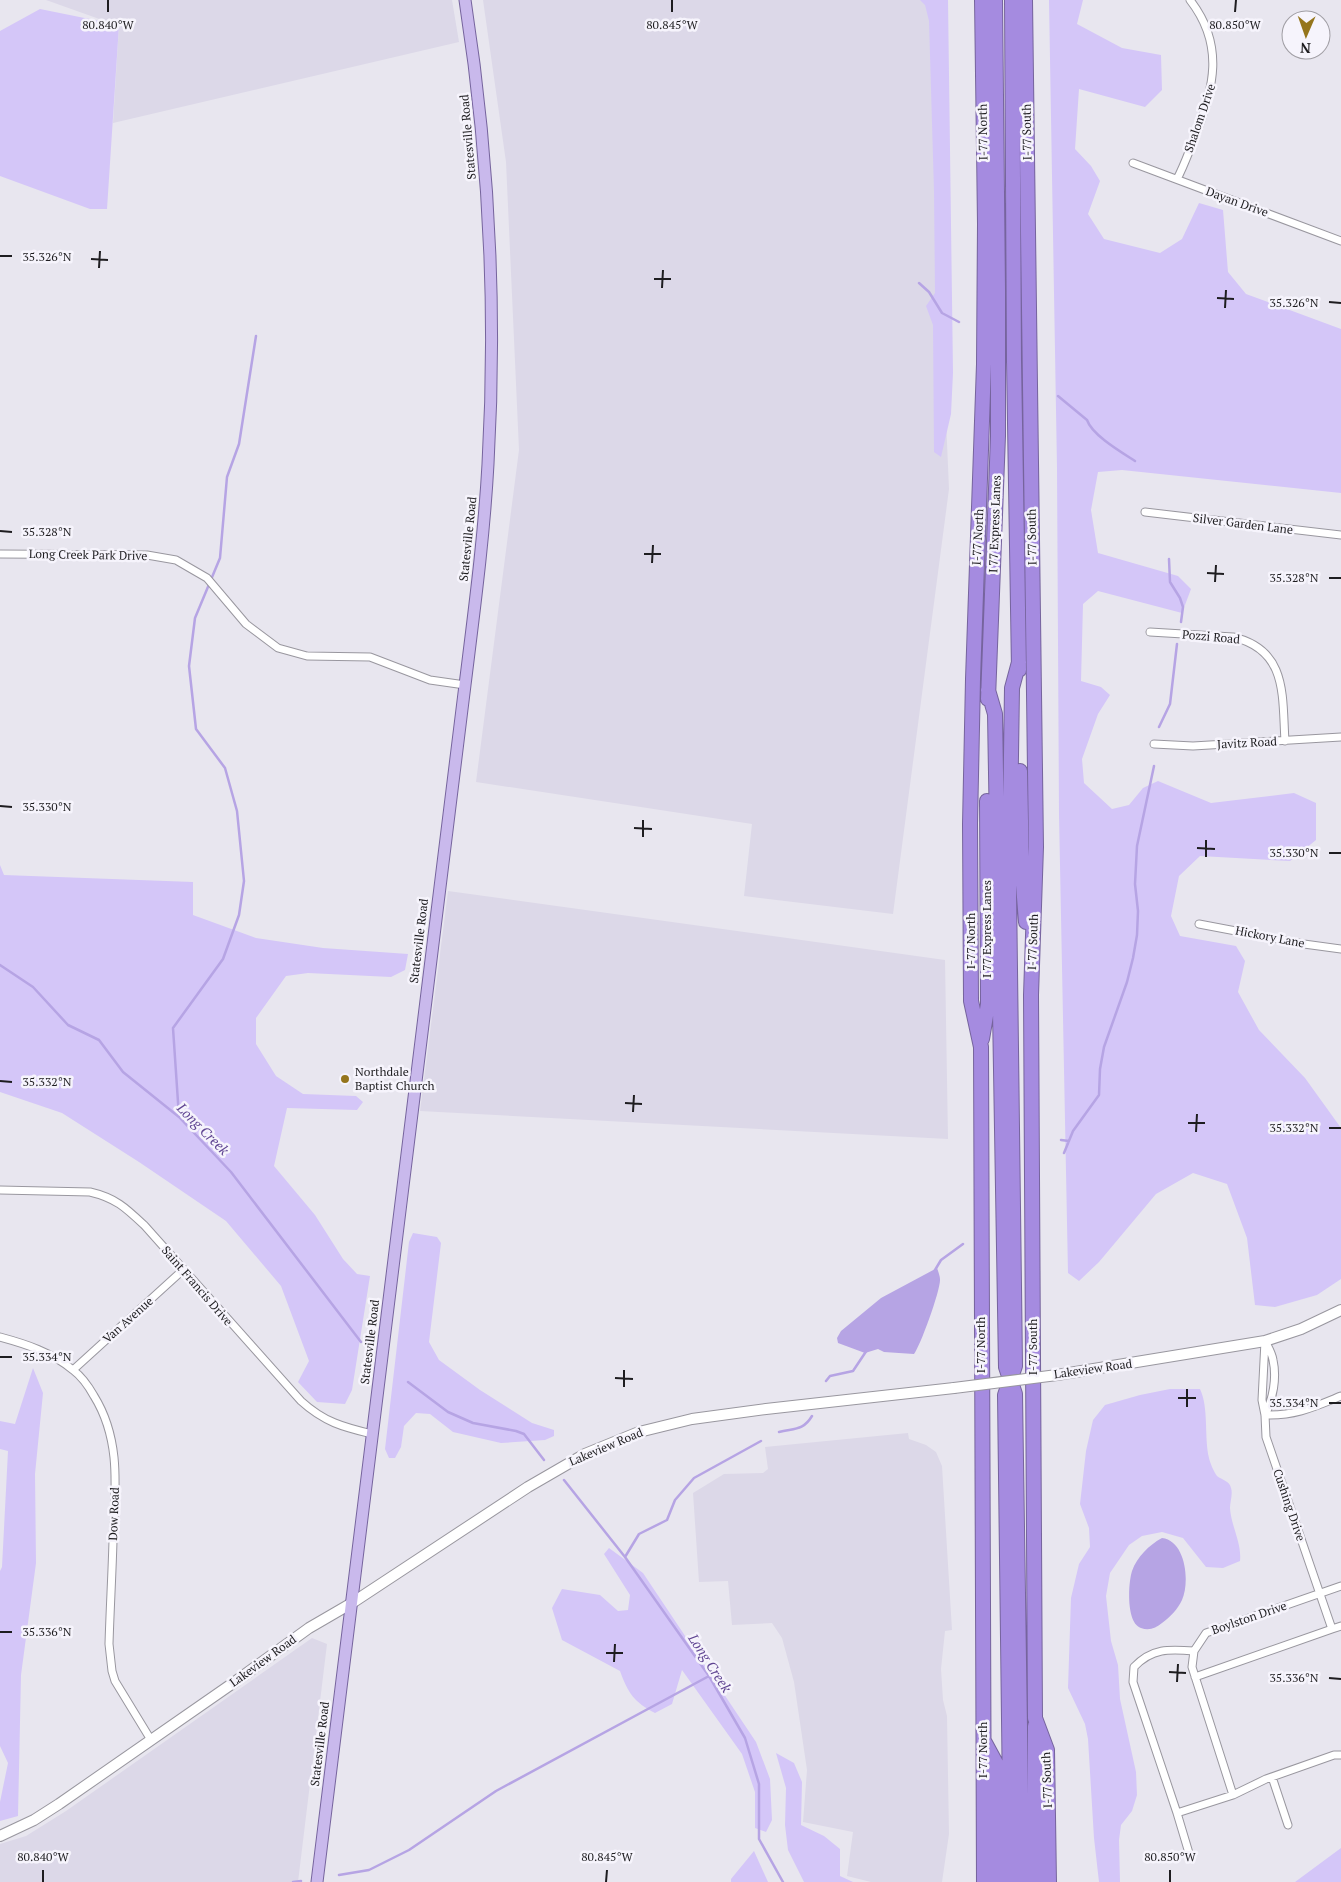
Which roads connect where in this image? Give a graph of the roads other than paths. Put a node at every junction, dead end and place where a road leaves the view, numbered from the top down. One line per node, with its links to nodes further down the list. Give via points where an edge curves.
1 (465, 0): 15 (main road, Statesville Road, via 486,172 492,331 485,508)
2 (982, 0): 23 (highway, I-77 North, via 984,373 970,824 971,1001)
3 (995, 0): 16 (highway, I 77 Express Lanes, via 998,418)
4 (1012, 0): 14 (highway, I 77 Express Lanes)
5 (1025, 0): 22 (highway, I-77 South, via 1036,847)
6 (1190, 0): 8 (street, Shalom Drive, via 1209,36 1213,78 1210,95)
7 (1133, 163): 8 (street, Dayan Drive)
8 (1177, 180): 9 (street, Dayan Drive)
9 (1341, 241)
10 (1145, 512): 11 (street, Silver Garden Lane)
11 (1341, 536)
12 (0, 554): 15 (street, Long Creek Park Drive, via 147,555 176,560 207,578 246,624 278,648 307,656 370,657 430,680)
13 (1150, 632): 18 (street, Pozzi Road, via 1233,637 1245,640 1262,651 1280,677)
14 (1018, 662): 22 (highway, I 77 Express Lanes, via 1022,872); 29 (highway, via 1012,688 1009,864)
15 (465, 685): 35 (main road, Statesville Road)
16 (988, 690): 23 (highway, I 77 Express Lanes, via 988,1004); 29 (highway, via 994,714)
17 (1341, 737): 18 (street, Javitz Road)
18 (1284, 741): 19 (street, Javitz Road, via 1193,746)
19 (1154, 744)
20 (1199, 924): 21 (street, Hickory Lane)
21 (1341, 949)
22 (1031, 995): 43 (highway, I-77 South)
23 (981, 1047): 44 (highway, I-77 North)
24 (0, 1190): 25 (street, Saint Francis Drive, via 81,1191 113,1199 145,1226)
25 (183, 1270): 30 (street, Van Avenue); 35 (street, Saint Francis Drive, via 312,1411 333,1423)
26 (1341, 1310): 28 (main road, Lakeview Road, via 1301,1330)
27 (0, 1337): 30 (street, Dow Road, via 46,1353)
28 (1265, 1341): 31 (main road, Lakeview Road, bridge); 33 (street, Cushing Drive, via 1274,1366 1272,1401)
29 (1010, 1343): 31 (highway, via 1015,1366)
30 (73, 1370): 45 (street, Dow Road, via 91,1391 110,1428 116,1485 109,1644 112,1672 121,1693)
31 (1010, 1381): 34 (highway, via 1015,1394); 38 (main road, Lakeview Road, bridge, via 715,1415 663,1425 622,1438 542,1478)
32 (1341, 1396): 33 (street, via 1305,1411 1283,1416)
33 (1265, 1415): 37 (street, Cushing Drive, via 1266,1437)
34 (1010, 1419): 56 (highway); 57 (highway)
35 (372, 1434): 38 (main road, Statesville Road)
36 (1341, 1586): 37 (street, Boylston Drive)
37 (1320, 1594): 40 (street, Cushing Drive); 41 (street, Boylston Drive, via 1206,1633)
38 (352, 1602): 45 (main road, Lakeview Road, via 309,1628); 53 (main road, Statesville Road)
39 (1341, 1626): 40 (street)
40 (1332, 1629): 42 (street)
41 (1194, 1651): 42 (street, via 1192,1667); 49 (street, via 1173,1649 1156,1652 1142,1658 1134,1667 1133,1682)
42 (1196, 1677): 48 (street)
43 (1035, 1718): 58 (highway); 59 (highway, I-77 South, via 1047,1750)
44 (982, 1738): 54 (highway, I-77 North); 55 (highway, via 997,1765)
45 (151, 1740): 51 (main road, Lakeview Road, via 34,1820)
46 (1341, 1755): 47 (street)
47 (1272, 1777): 48 (street); 50 (street)
48 (1233, 1795): 49 (street)
49 (1177, 1813): 52 (street)
50 (1288, 1825)
51 (0, 1836)
52 (1189, 1853)
53 (317, 1882)
54 (984, 1882)
55 (998, 1882)
56 (1011, 1882)
57 (1025, 1882)
58 (1035, 1882)
59 (1050, 1882)

